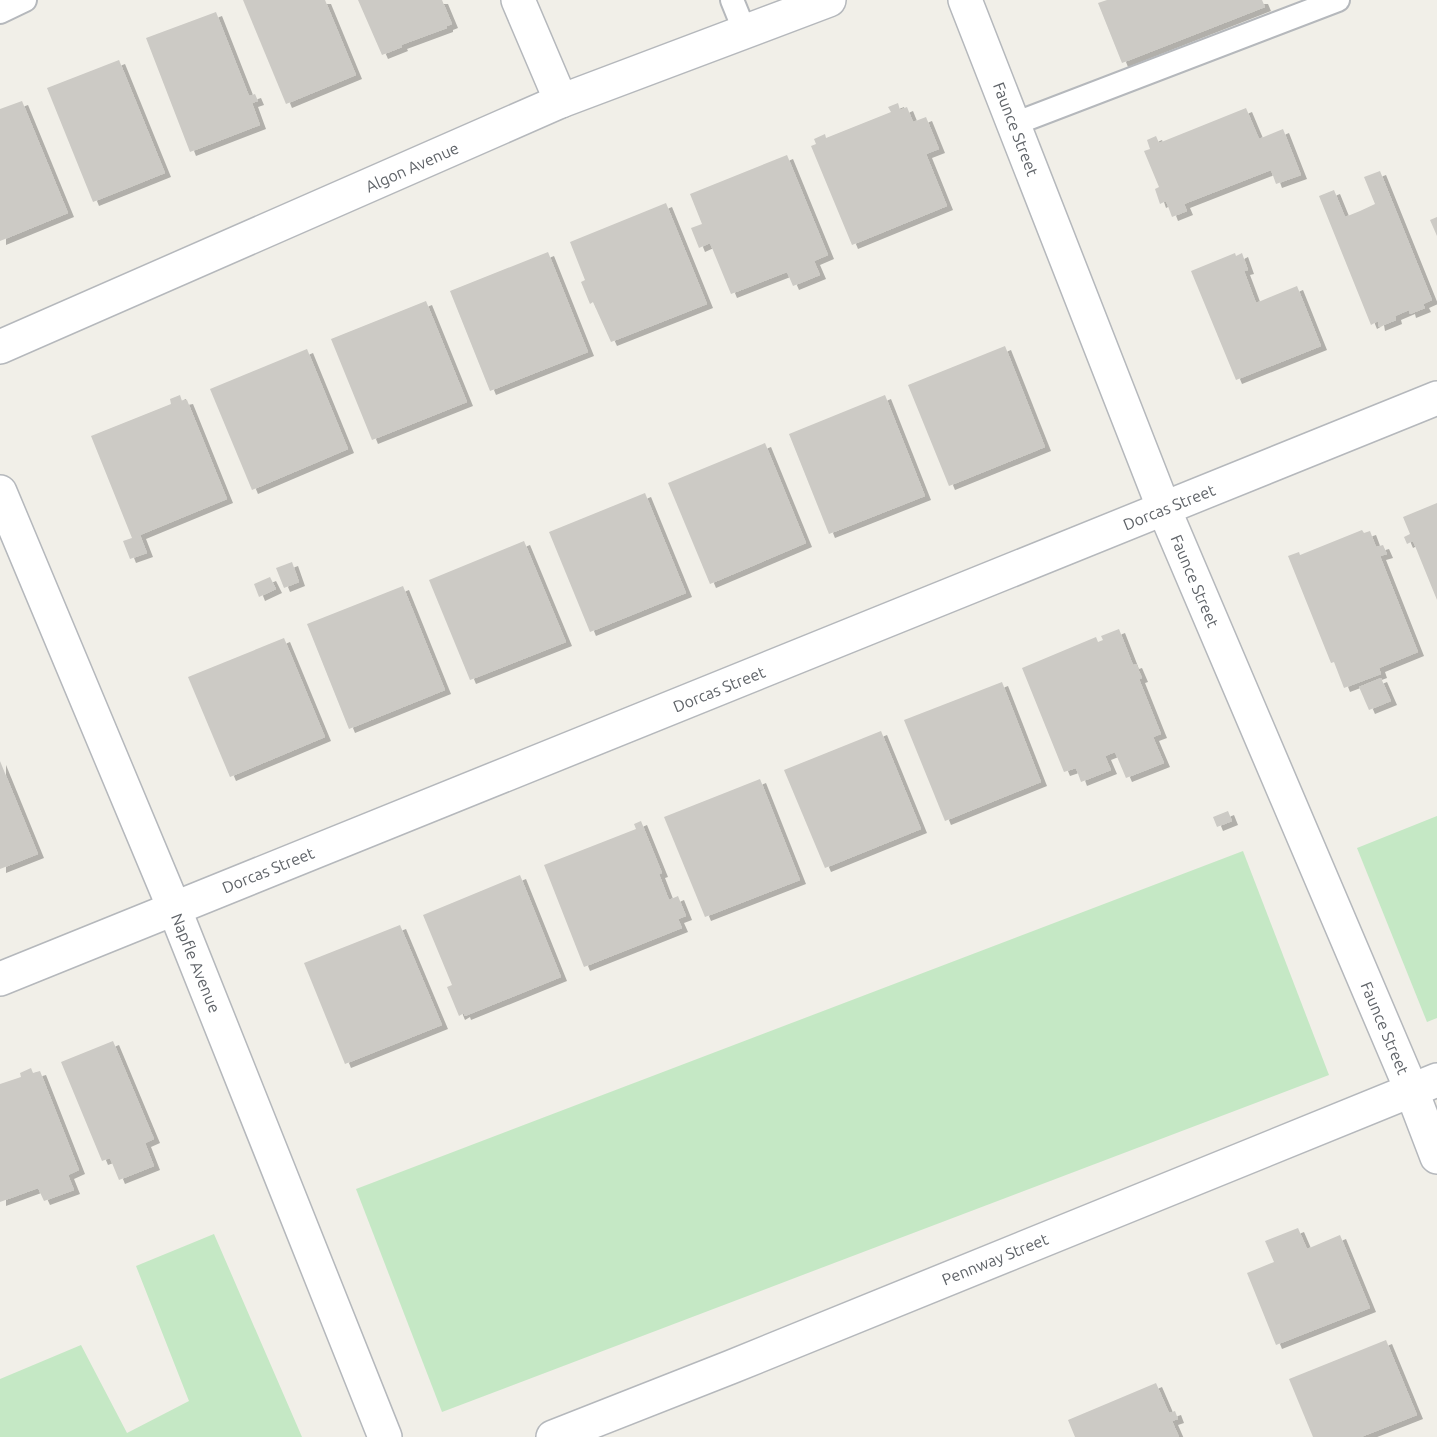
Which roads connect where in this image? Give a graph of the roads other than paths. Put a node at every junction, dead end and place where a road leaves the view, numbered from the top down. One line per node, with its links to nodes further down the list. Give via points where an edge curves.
1 (25, 0): 7 (lane)
2 (518, 0): 9 (street)
3 (732, 0): 8 (lane)
4 (829, 0): 8 (street, Algon Avenue)
5 (965, 0): 10 (street, Faunce Street)
6 (1338, 0): 10 (lane)
7 (0, 12)
8 (745, 32): 9 (street, Algon Avenue)
9 (561, 101): 11 (street, Algon Avenue)
10 (1014, 124): 14 (street, Faunce Street)
11 (0, 347)
12 (1437, 398): 14 (street, Dorcas Street)
13 (0, 492): 15 (street, Napfle Avenue)
14 (1164, 509): 15 (street, Dorcas Street); 17 (street, Faunce Street)
15 (174, 908): 16 (street, Dorcas Street); 19 (street, Napfle Avenue)
16 (0, 979)
17 (1424, 1084): 18 (street, Faunce Street); 20 (street, Pennway Street)
18 (1437, 1157)
19 (385, 1437)
20 (553, 1437)

